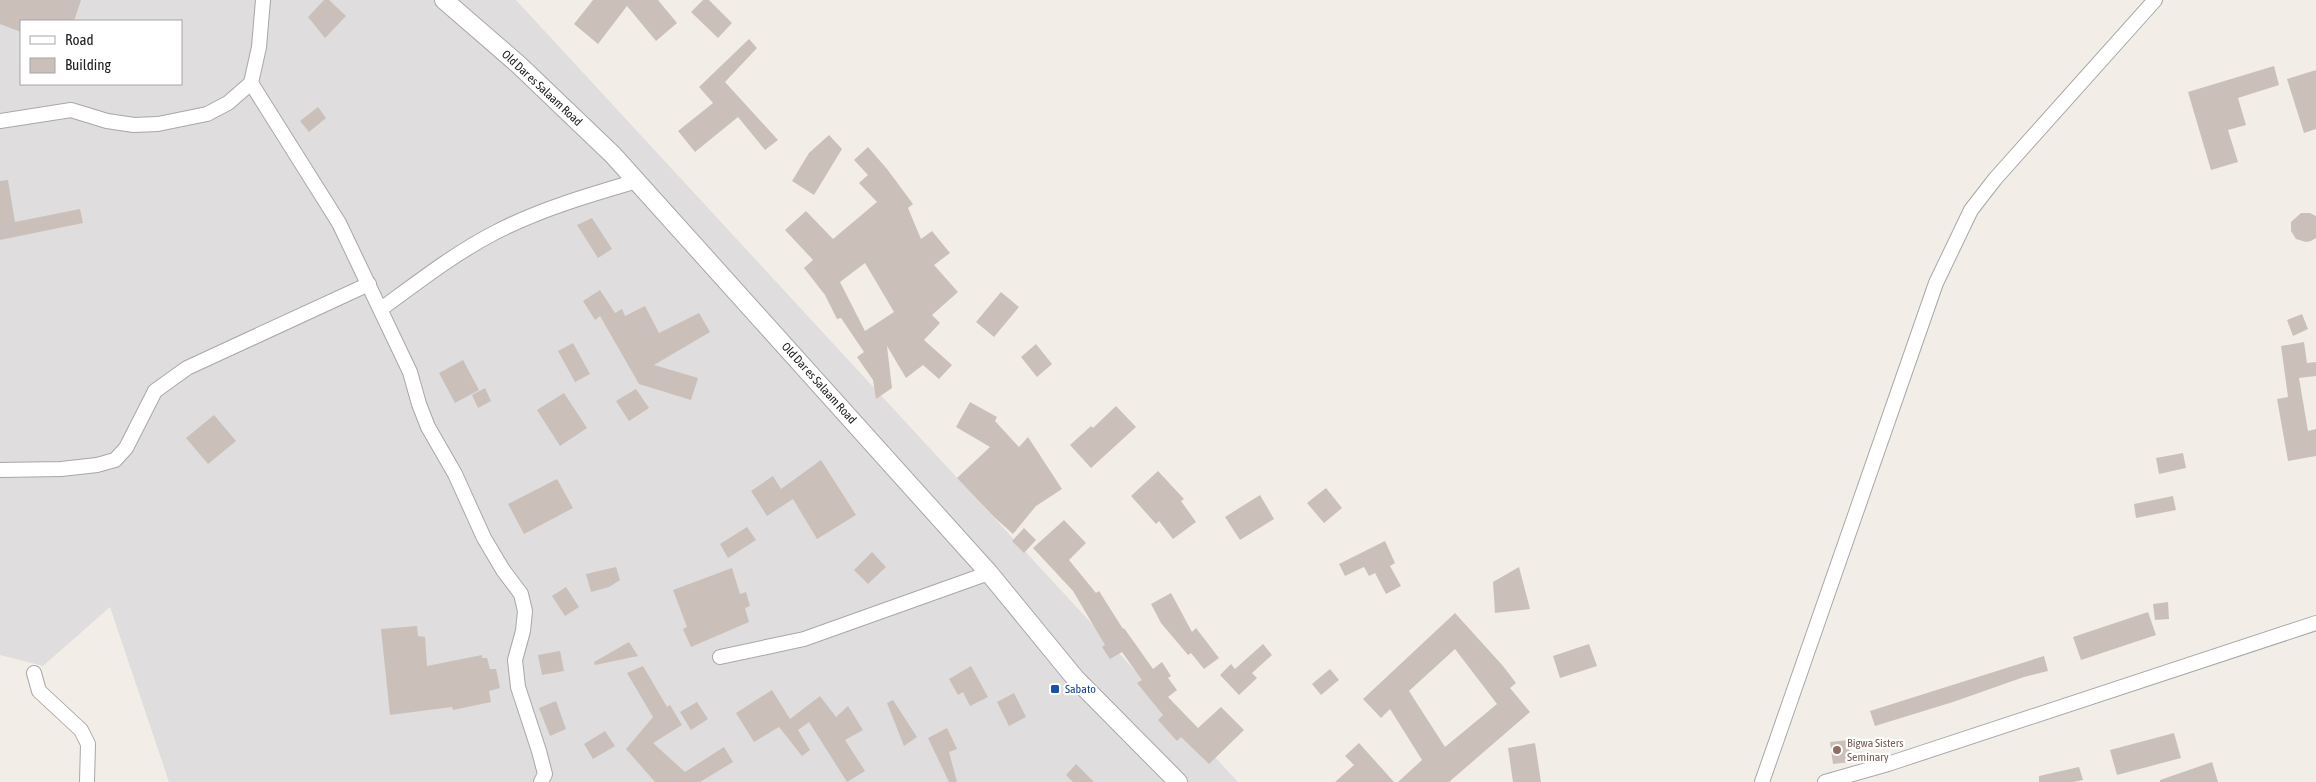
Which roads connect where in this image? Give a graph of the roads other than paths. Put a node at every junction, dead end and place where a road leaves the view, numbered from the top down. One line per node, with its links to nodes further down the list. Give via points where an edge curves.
1 (263, 0): 4 (street, via 259,47)
2 (444, 0): 6 (street, Old Dar es Salaam Road, via 519,65)
3 (2154, 0): 17 (street, via 1971,210 1936,283)
4 (251, 83): 5 (street, via 228,103 207,114 158,124 107,121 71,110); 7 (street, via 339,223)
5 (0, 121)
6 (637, 181): 8 (street, via 562,203 496,232); 10 (street, Old Dar es Salaam Road)
7 (369, 284): 8 (street); 9 (street, via 187,368 155,391 126,448 115,460 61,469)
8 (381, 308): 15 (street, via 410,372 428,427 455,474 484,538 521,594 525,611 516,660 518,687 545,774)
9 (0, 470)
10 (988, 573): 12 (street, via 804,639); 16 (street, Old Dar es Salaam Road, via 1075,678)
11 (2316, 623): 18 (street)
12 (720, 657)
13 (34, 673): 14 (street, via 39,690 81,730 88,744)
14 (87, 782)
15 (542, 782)
16 (1178, 782)
17 (1762, 782)
18 (1825, 782)

